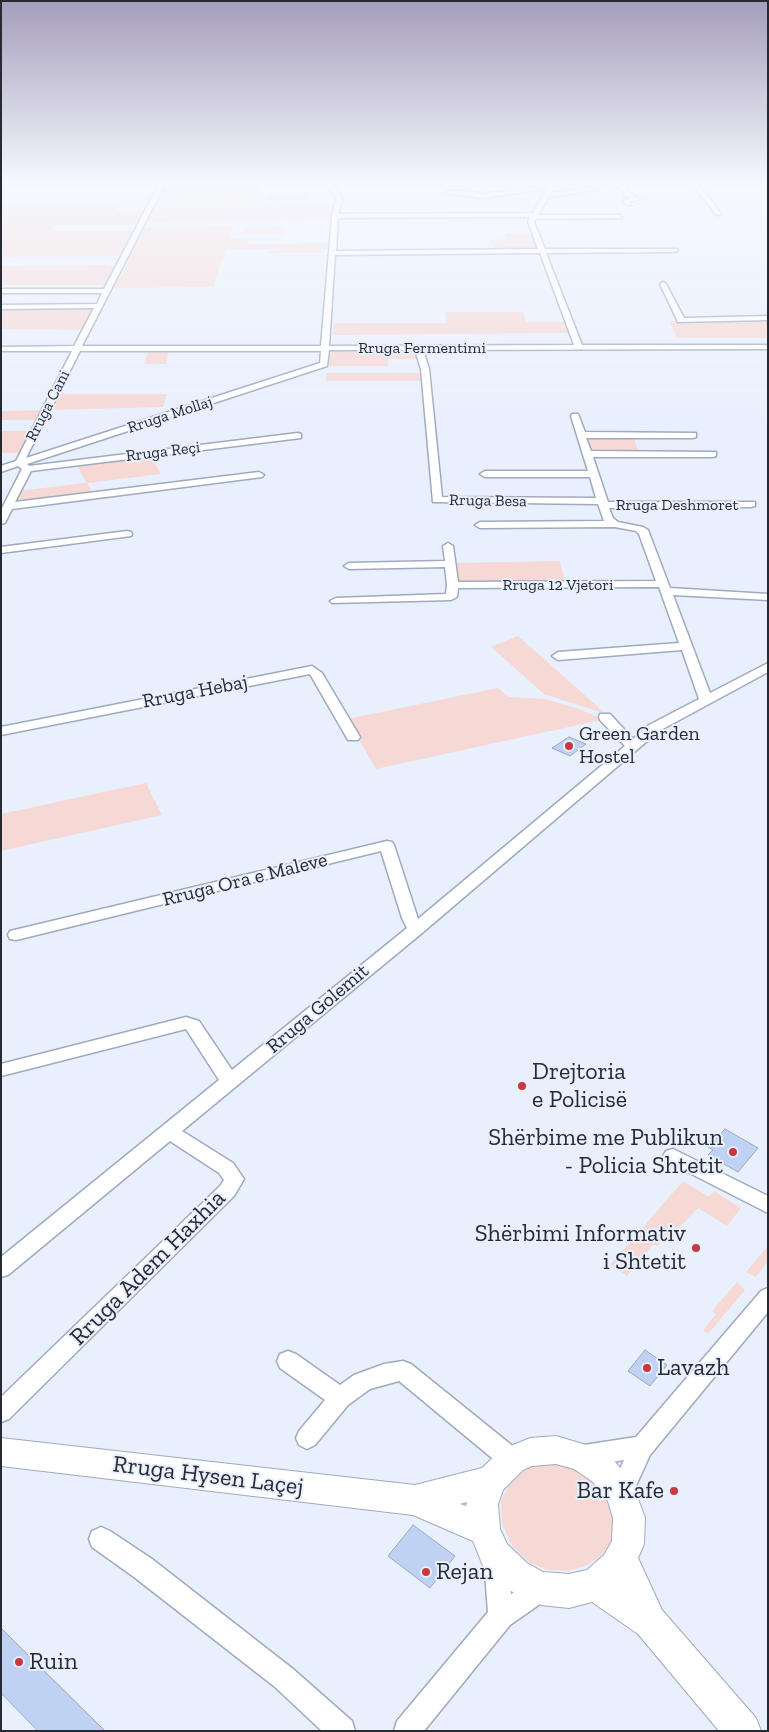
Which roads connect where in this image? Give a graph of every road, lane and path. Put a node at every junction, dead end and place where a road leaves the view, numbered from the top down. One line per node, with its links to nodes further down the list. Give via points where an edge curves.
1 (121, 263): 6 (street, Rruga Cani)
2 (332, 263): 11 (street)
3 (548, 263): 13 (street)
4 (663, 284): 9 (street, via 681,320)
5 (1, 291): 6 (street)
6 (107, 291): 7 (street, Rruga Cani)
7 (99, 306): 8 (street); 15 (street, Rruga Cani)
8 (1, 307)
9 (768, 318)
10 (768, 347): 13 (street, Rruga Fermentimi)
11 (326, 348): 12 (street, Rruga Fermentimi); 15 (street, Rruga Fermentimi); 22 (street, Rruga Mollaj, via 324,364 318,367)
12 (418, 348): 13 (street, Rruga Fermentimi); 27 (street, Rruga Besa, via 425,369 438,500)
13 (579, 348)
14 (1, 349): 15 (street, Rruga Fermentimi)
15 (77, 349): 22 (street, Rruga Cani, via 21,458)
16 (574, 416): 17 (street, Rruga Deshmoret)
17 (582, 435): 18 (street); 20 (street, Rruga Deshmoret)
18 (693, 435)
19 (298, 436): 22 (street, Rruga Reçi)
20 (587, 454): 21 (street); 25 (street, Rruga Deshmoret)
21 (713, 454)
22 (24, 466): 23 (street, Rruga Mollaj); 29 (street)
23 (1, 470)
24 (485, 474): 25 (street)
25 (593, 474): 27 (street, Rruga Deshmoret)
26 (258, 475): 29 (street)
27 (603, 503): 28 (street, Rruga Deshmoret); 31 (street, Rruga Deshmoret, via 608,519)
28 (751, 504)
29 (9, 506): 30 (street)
30 (1, 521)
31 (615, 524): 32 (street, Rruga Deshmoret); 39 (street, Rruga Deshmoret, via 644,532)
32 (480, 525)
33 (127, 534): 35 (street)
34 (448, 546): 36 (street)
35 (1, 550)
36 (451, 564): 37 (street); 38 (street)
37 (349, 566)
38 (453, 585): 39 (street, Rruga 12 Vjetori); 41 (street, via 450,597 445,598)
39 (665, 588): 40 (street, Rruga 12 Vjetori); 42 (street, Rruga Deshmoret)
40 (768, 597)
41 (336, 601)
42 (686, 646): 43 (street); 45 (street, Rruga Deshmoret)
43 (558, 656)
44 (768, 667): 45 (street, Rruga Golemit)
45 (706, 700): 49 (street, Rruga Golemit, via 654,728)
46 (605, 717): 49 (street)
47 (1, 731): 48 (street, Rruga Hebaj, via 312,670)
48 (353, 737)
49 (633, 747): 50 (street, Rruga Golemit)
50 (416, 928): 51 (street, Rruga Ora e Maleve, via 387,845); 53 (street, Rruga Golemit)
51 (16, 935)
52 (1, 1070): 53 (street, via 186,1023 193,1025)
53 (230, 1082): 54 (street, Rruga Golemit)
54 (168, 1131): 57 (street, Rruga Golemit); 61 (street, Rruga Adem Haxhia, via 226,1168 234,1179 227,1190)
55 (673, 1156): 56 (street)
56 (768, 1206)
57 (1, 1269)
58 (768, 1296): 63 (street)
59 (288, 1361): 60 (street)
60 (340, 1398): 62 (street); 66 (street, via 362,1382 403,1371)
61 (1, 1412)
62 (307, 1438)
63 (642, 1448): 65 (street); 67 (street)
64 (1, 1452): 68 (main road, Rruga Hysen Laçej)
65 (582, 1457): 66 (main road, via 556,1450 530,1452); 67 (main road, via 604,1472)
66 (502, 1471): 68 (main road); 70 (main road, via 482,1504)
67 (621, 1493): 71 (main road, via 629,1518 628,1544)
68 (415, 1500): 70 (main road)
69 (101, 1540): 76 (street, via 143,1568 284,1678)
70 (490, 1543): 73 (main road, via 515,1575); 74 (street)
71 (621, 1557): 72 (main road, via 616,1567); 75 (main road)
72 (596, 1584): 73 (main road, via 569,1591); 75 (main road)
73 (541, 1588): 74 (street)
74 (501, 1616): 77 (street)
75 (650, 1622): 78 (main road)
76 (342, 1731)
77 (407, 1731)
78 (744, 1731)

